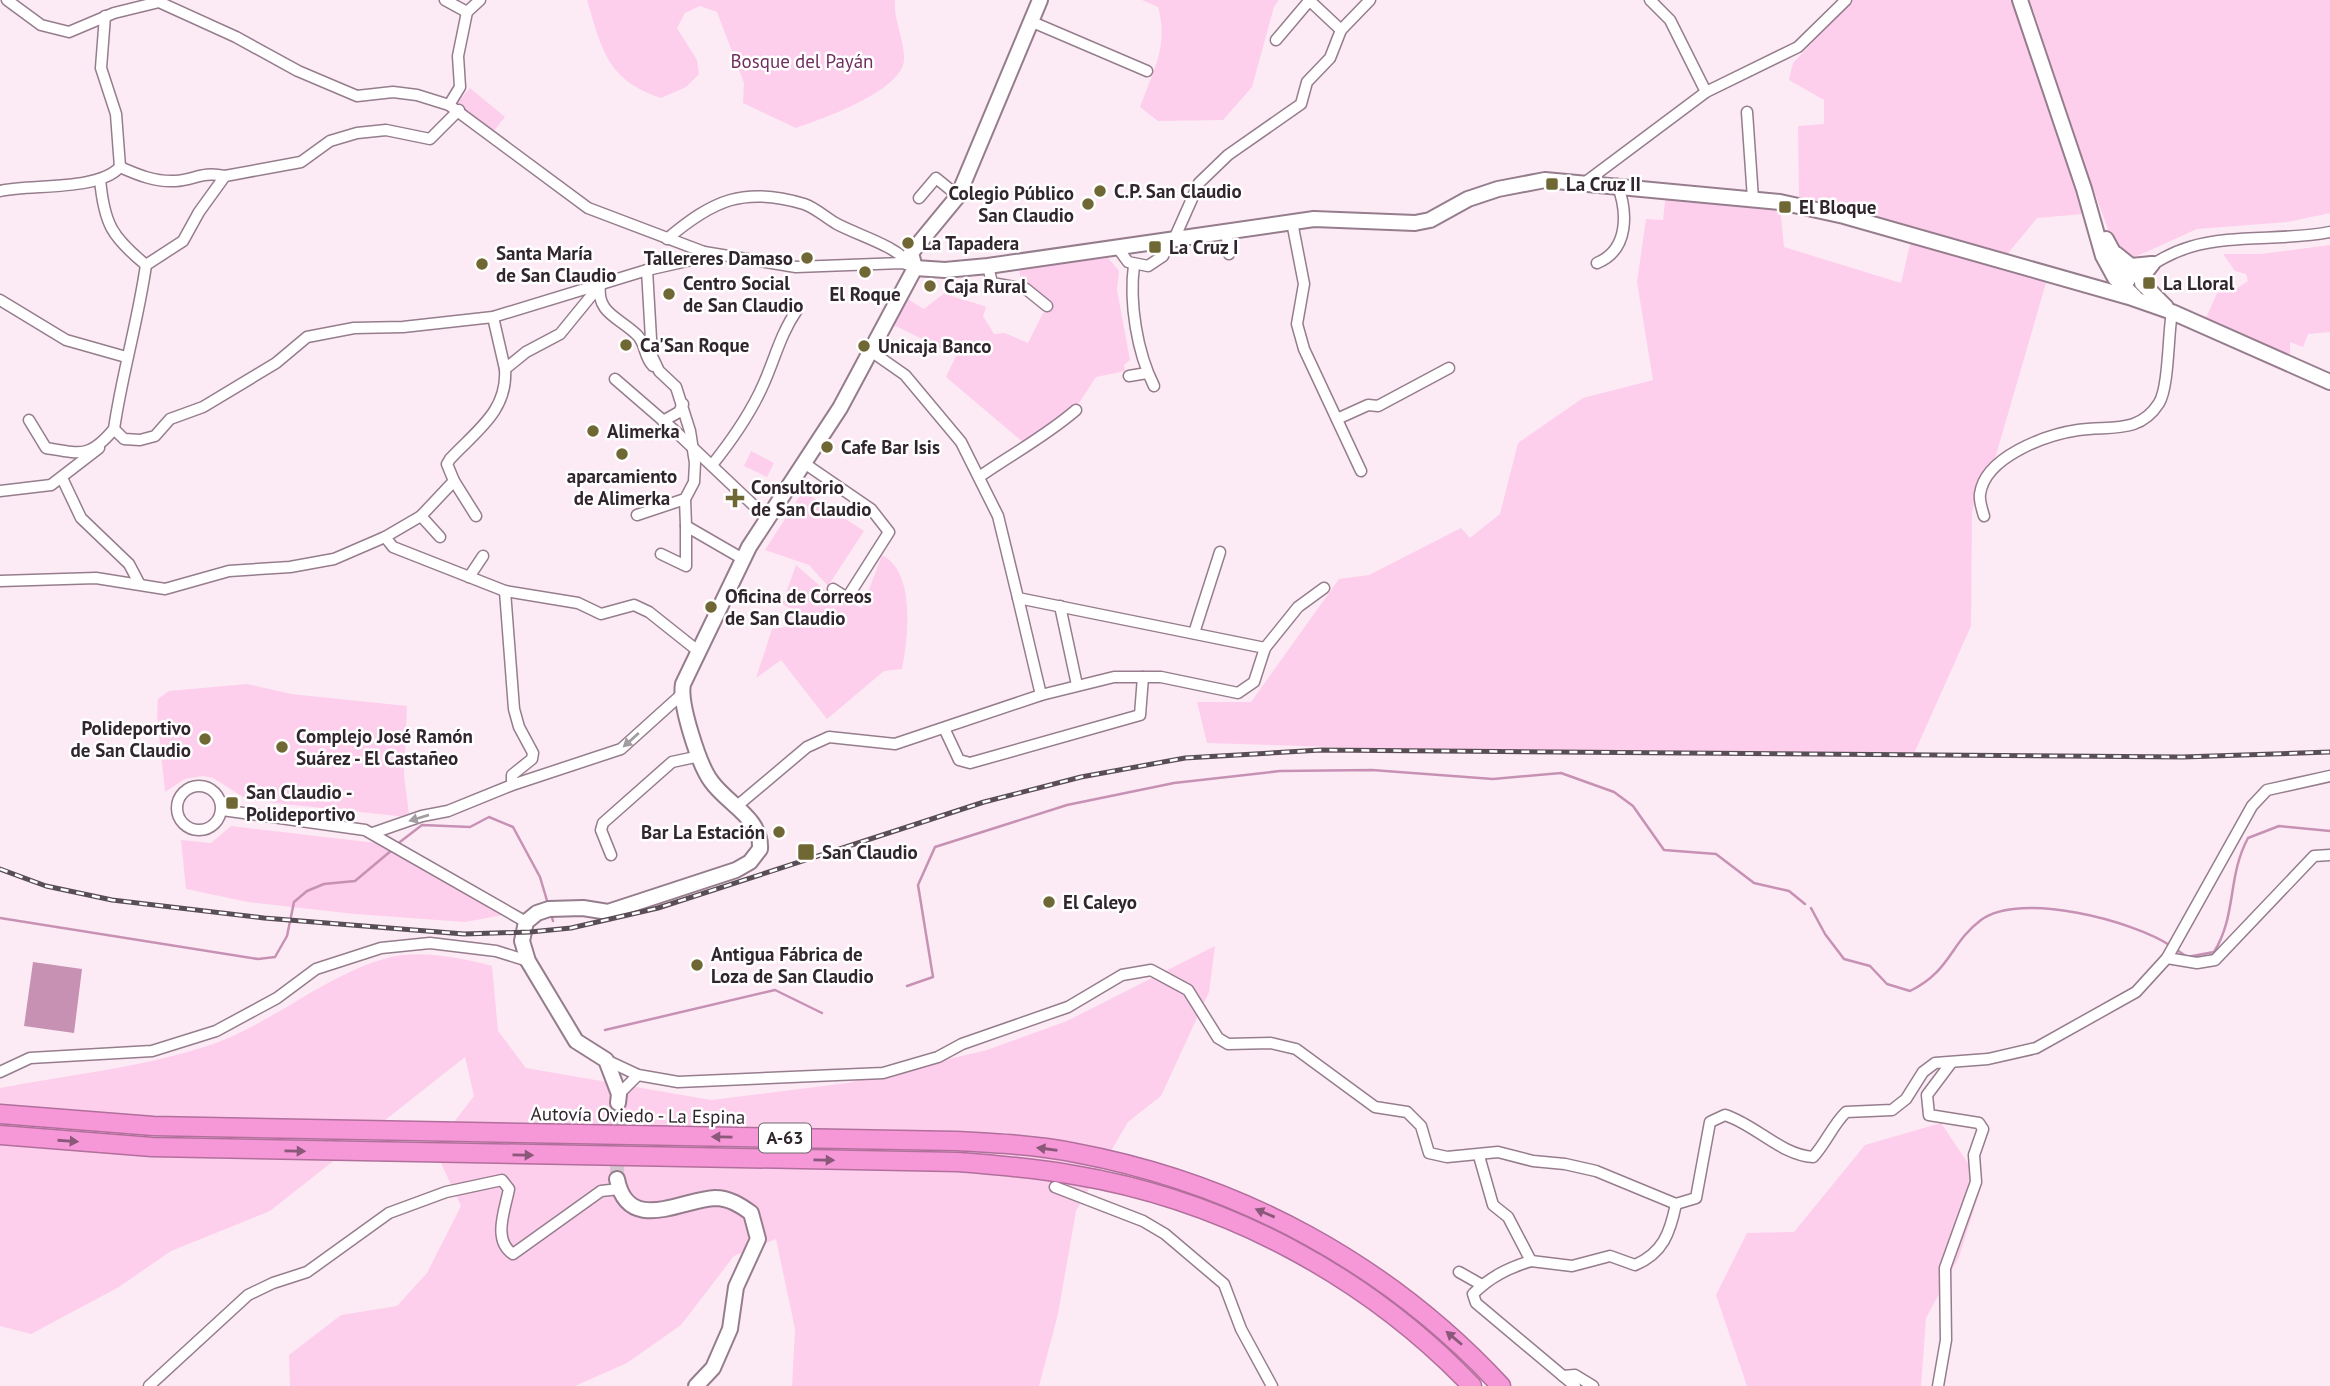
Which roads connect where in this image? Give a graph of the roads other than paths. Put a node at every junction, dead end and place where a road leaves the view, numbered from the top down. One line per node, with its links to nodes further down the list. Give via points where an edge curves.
1 (7, 0): 12 (street, via 59,32 78,30)
2 (445, 0): 11 (street)
3 (480, 0): 11 (street)
4 (1040, 0): 13 (street)
5 (1309, 0): 14 (street); 15 (street)
6 (1370, 0): 14 (street)
7 (1650, 0): 17 (street, via 1670,20)
8 (1846, 0): 17 (street, via 1798,47)
9 (2020, 0): 34 (street)
10 (160, 1): 12 (street); 18 (street, via 357,96 393,92)
11 (467, 12): 18 (street)
12 (105, 16): 20 (street, via 101,68 116,114)
13 (1030, 21): 16 (street); 26 (street)
14 (1342, 30): 32 (street, via 1330,58 1307,82 1301,104 1228,155 1199,183)
15 (1276, 40)
16 (1147, 71)
17 (1706, 92): 23 (street)
18 (454, 108): 21 (street, via 430,139 386,130 358,133 330,142 301,162); 33 (street, via 588,208)
19 (1747, 112): 28 (street)
20 (120, 167): 21 (street, via 158,180 176,181 202,173); 22 (street, via 111,177)
21 (225, 176): 40 (street, via 183,241)
22 (100, 179): 25 (street); 40 (street, via 107,224 118,241)
23 (1587, 181): 24 (street); 29 (street, via 1522,183 1415,223)
24 (1617, 184): 28 (street); 38 (street, via 1624,202 1621,238 1614,254)
25 (0, 191)
26 (958, 197): 27 (street, via 936,178); 43 (street, via 911,253)
27 (919, 198)
28 (1753, 199): 48 (street, via 1812,207)
29 (1292, 222): 30 (street); 68 (street, via 1304,284 1297,324)
30 (1226, 230): 32 (street); 37 (street)
31 (2330, 232): 39 (street, via 2211,242)
32 (1173, 237): 35 (street); 42 (street, via 1157,262)
33 (667, 239): 36 (street); 43 (street, via 699,212 750,195 807,205 903,256)
34 (2104, 245): 39 (street, via 2131,266); 44 (street); 46 (street)
35 (1117, 247): 41 (street); 42 (street)
36 (704, 252): 43 (street, via 796,267 902,263); 45 (street, via 696,259)
37 (1229, 254)
38 (1597, 263)
39 (2152, 264): 46 (street); 54 (street, via 2143,277 2144,289)
40 (146, 265): 57 (street, via 138,319)
41 (988, 265): 43 (street, via 945,270); 52 (street, via 992,283 1026,289)
42 (1135, 265): 61 (street, via 1132,295)
43 (914, 267): 56 (street)
44 (2109, 269): 46 (street); 48 (street, via 2097,283)
45 (647, 270): 47 (street); 60 (street, via 652,356)
46 (2124, 282): 49 (street); 51 (street)
47 (600, 284): 55 (street); 59 (street, via 560,334); 60 (street, via 598,298 604,309 638,336 646,358)
48 (2080, 285): 49 (street)
49 (2096, 289): 51 (street)
50 (0, 300): 57 (street, via 66,340)
51 (2151, 302): 54 (street)
52 (1047, 306)
53 (797, 310): 77 (street, via 784,328 744,422)
54 (2172, 312): 64 (street); 87 (street, via 2163,395 2149,415 2127,428 2075,430 2002,459 1980,493)
55 (493, 317): 59 (street); 72 (street, via 354,328 307,337 276,363 203,407 170,419 155,436 124,439)
56 (872, 352): 76 (street); 79 (street, via 905,375 961,442)
57 (126, 357): 72 (street)
58 (1449, 368): 68 (street, via 1378,406 1368,405)
59 (505, 369): 81 (street, via 500,407 447,464)
60 (659, 371): 66 (street, via 676,387)
61 (1147, 373): 62 (street); 65 (street)
62 (1129, 376)
63 (615, 379): 70 (street)
64 (2330, 382)
65 (1154, 386)
66 (683, 404): 70 (street, via 679,412); 71 (street); 73 (street, via 681,421)
67 (1076, 410): 79 (street, via 1044,437)
68 (1337, 419): 78 (street)
69 (29, 420): 74 (street, via 46,448 75,453)
70 (663, 421): 73 (street)
71 (689, 424): 73 (street); 75 (street)
72 (114, 429): 74 (street)
73 (674, 430): 75 (street)
74 (99, 448): 80 (street)
75 (692, 449): 77 (street); 83 (street, via 694,482)
76 (804, 463): 88 (street); 100 (street, via 871,509 889,532 848,598)
77 (712, 465): 88 (street)
78 (1361, 471)
79 (979, 477): 102 (street, via 998,516)
80 (62, 478): 82 (street, via 51,485); 98 (street, via 81,518 129,564)
81 (454, 481): 85 (street); 86 (street)
82 (0, 492)
83 (685, 499): 84 (street); 89 (street)
84 (637, 515)
85 (421, 516): 90 (street); 91 (street)
86 (476, 516)
87 (1984, 516)
88 (767, 519): 95 (street)
89 (685, 526): 93 (street, via 686,566); 95 (street)
90 (385, 537): 96 (street, via 393,547); 98 (street, via 334,559 290,568 229,571 165,589)
91 (440, 537)
92 (1220, 552): 104 (street)
93 (661, 554)
94 (483, 556): 96 (street)
95 (743, 559): 106 (street)
96 (469, 577): 101 (street)
97 (0, 581): 98 (street, via 96,578)
98 (139, 583)
99 (1324, 588): 105 (street, via 1298,607)
100 (833, 589)
101 (505, 591): 106 (street, via 578,603 600,614 634,605); 114 (street, via 514,709 533,753 512,775)
102 (1018, 598): 103 (street); 110 (street)
103 (1060, 606): 104 (street); 108 (street)
104 (1194, 633): 105 (street)
105 (1265, 648): 107 (street, via 1254,682 1238,693)
106 (698, 651): 109 (street)
107 (1143, 677): 108 (street); 111 (street, via 1140,715 970,763 958,760)
108 (1077, 685): 110 (street)
109 (682, 694): 112 (street); 114 (street, one-way to 114, via 621,748)
110 (1041, 695): 111 (street)
111 (944, 728): 115 (street, via 895,744 822,739)
112 (700, 756): 115 (street, via 711,781); 118 (street, via 672,762 603,823 601,830)
113 (2330, 776): 121 (street, via 2267,790 2252,806)
114 (512, 785): 117 (street, one-way to 117)
115 (737, 806): 120 (street, via 756,829 761,849 736,870 608,912 552,909)
116 (222, 810): 116 (street, via 215,793 202,787 187,789 176,810 183,824 201,830 214,824); 117 (street)
117 (373, 834): 120 (street)
118 (611, 855)
119 (2330, 855): 121 (street, via 2314,856 2215,960 2197,963)
120 (526, 922): 122 (street, via 522,941)
121 (2168, 954): 124 (street, via 2136,992 2036,1048)
122 (528, 961): 123 (street, via 576,1041); 125 (street, via 496,951 429,943 381,948 316,969 277,998 216,1031 152,1052 30,1058)
123 (606, 1060): 126 (street); 127 (street)
124 (1951, 1063): 133 (street, via 1935,1063 1923,1072 1892,1110 1846,1112 1813,1157 1796,1156 1745,1121 1725,1115 1717,1118 1710,1122 1696,1198); 145 (street, via 1927,1095 1929,1115 1979,1123 1983,1129 1974,1155 1976,1182 1945,1268 1946,1340)
125 (0, 1072)
126 (638, 1075): 127 (street); 130 (street, via 678,1082 884,1073 939,1057 962,1044 1068,1007 1122,975 1151,970 1188,990 1217,1038 1228,1044 1271,1043 1296,1049 1359,1098 1375,1107 1407,1112 1421,1126 1429,1153)
127 (618, 1099)
128 (0, 1114): 142 (highway, Autovía Oviedo - La Espina / A-63, one-way to 128, via 1408,1299 1346,1255 1284,1221 1147,1169 1075,1152 955,1141 153,1126)
129 (0, 1135): 141 (highway, A-63, one-way to 141, via 152,1147 958,1162 1077,1175 1212,1213 1276,1241 1337,1274 1398,1318)
130 (1479, 1156): 133 (street, via 1498,1153 1596,1171); 134 (street, via 1493,1205 1508,1217)
131 (618, 1184): 138 (street, via 601,1191 513,1254 500,1235 509,1189 502,1180 446,1192 389,1213 307,1272 248,1295); 139 (street, via 632,1204 648,1211 714,1198 751,1213 758,1239 736,1287 730,1329 713,1368)
132 (1055, 1187): 140 (street, via 1165,1234 1224,1283 1241,1329)
133 (1676, 1204): 134 (street, via 1670,1233 1654,1257 1635,1265 1610,1256 1572,1266)
134 (1531, 1261): 136 (street, via 1507,1268)
135 (1459, 1272): 136 (street)
136 (1482, 1284): 137 (street, via 1473,1294 1476,1303)
137 (1563, 1376): 143 (street); 144 (street, via 1575,1375)
138 (149, 1386)
139 (696, 1386)
140 (1272, 1386)
141 (1472, 1386)
142 (1502, 1386)
143 (1575, 1386)
144 (1593, 1386)
145 (1938, 1386)

